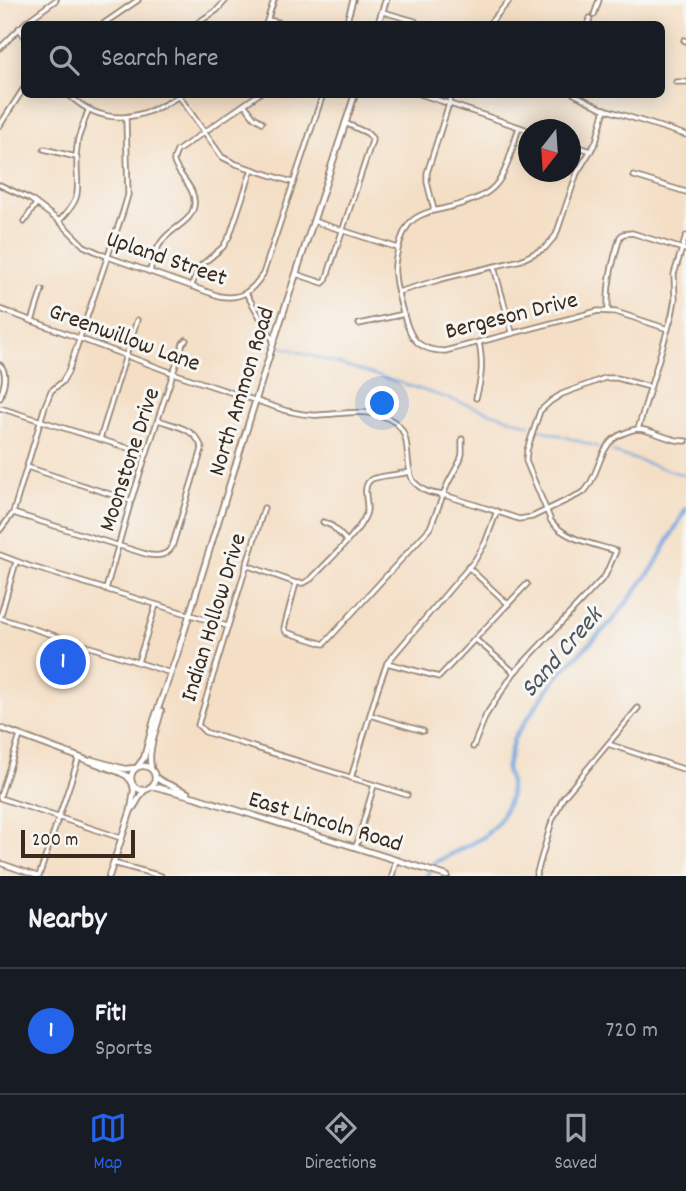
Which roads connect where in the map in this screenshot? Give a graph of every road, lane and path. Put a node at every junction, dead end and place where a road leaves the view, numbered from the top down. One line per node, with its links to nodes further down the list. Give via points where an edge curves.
1 (56, 0): 10 (street)
2 (138, 0): 11 (street)
3 (226, 0): 12 (street)
4 (274, 0): 13 (street)
5 (353, 0): 14 (street)
6 (386, 0): 9 (main road)
7 (510, 0): 17 (street)
8 (599, 0): 18 (street)
9 (383, 12): 15 (main road); 16 (street)
10 (28, 21)
11 (107, 21)
12 (200, 21)
13 (267, 21)
14 (347, 21)
15 (379, 21)
16 (412, 21)
17 (492, 21)
18 (590, 21)
19 (19, 28): 20 (street); 21 (street)
20 (21, 31)
21 (0, 48)
22 (676, 82): 23 (street)
23 (686, 82)
24 (21, 93): 41 (street)
25 (73, 98): 37 (street)
26 (176, 98): 38 (street)
27 (183, 98): 44 (street)
28 (254, 98): 35 (street)
29 (322, 98): 52 (street)
30 (354, 98): 40 (main road, North Ammon Road)
31 (432, 98): 34 (street)
32 (451, 98): 34 (street)
33 (581, 98): 36 (street)
34 (449, 104): 42 (street); 58 (street, via 427,173)
35 (245, 105): 39 (street); 44 (street)
36 (605, 109): 45 (street); 48 (street)
37 (88, 111): 38 (street); 49 (street)
38 (126, 118): 55 (street)
39 (262, 122)
40 (345, 123): 60 (main road, North Ammon Road); 62 (street, via 368,133 372,141)
41 (0, 125)
42 (518, 127)
43 (518, 130): 58 (street, via 496,186 477,199)
44 (205, 132): 50 (street, via 222,157); 68 (street, via 175,154 174,162 193,193 194,208 160,243)
45 (686, 135)
46 (581, 148): 48 (street)
47 (44, 149): 49 (street)
48 (591, 151): 67 (street, via 577,173 552,241 521,260)
49 (76, 157): 59 (street, via 77,197)
50 (252, 169): 52 (street); 70 (street, via 226,242 198,268)
51 (634, 176): 54 (street)
52 (293, 182): 73 (street, via 263,274)
53 (0, 185): 57 (street, Upland Street)
54 (686, 192)
55 (128, 197): 56 (street); 66 (street)
56 (135, 198)
57 (36, 204): 59 (street, Upland Street); 61 (street)
58 (435, 210): 64 (street, via 410,222)
59 (59, 221): 66 (street, Upland Street, via 84,246)
60 (313, 221): 62 (street); 69 (main road, North Ammon Road)
61 (24, 222)
62 (343, 230): 64 (street); 69 (street, via 323,283)
63 (686, 236): 65 (street)
64 (399, 248): 72 (street, Bergeson Drive, via 394,274)
65 (684, 249): 75 (street, via 623,234 608,284); 80 (street, via 674,274 674,307)
66 (107, 257): 68 (street, Upland Street); 82 (street)
67 (494, 267): 72 (street); 81 (street)
68 (150, 272): 70 (street, Upland Street)
69 (296, 275): 84 (main road, North Ammon Road)
70 (192, 286): 73 (street, Upland Street, via 229,298)
71 (43, 290): 78 (street)
72 (398, 292): 76 (street, Bergeson Drive)
73 (246, 293): 84 (street, Upland Street)
74 (0, 309): 78 (street, Greenwillow Lane)
75 (608, 311): 80 (street, Bergeson Drive); 81 (street, Bergeson Drive)
76 (404, 314): 79 (street); 85 (street, Bergeson Drive, via 422,346 444,351)
77 (137, 320): 86 (street)
78 (32, 321): 82 (street, Greenwillow Lane)
79 (359, 324)
80 (668, 329): 89 (street)
81 (513, 333): 85 (street, Bergeson Drive)
82 (78, 338): 86 (street, Greenwillow Lane); 95 (street)
83 (186, 340): 88 (street, Moonstone Drive)
84 (274, 341): 92 (main road, North Ammon Road)
85 (479, 342): 91 (street, via 482,375)
86 (126, 355): 88 (street, Greenwillow Lane); 97 (street)
87 (0, 365): 90 (street, via 5,375)
88 (173, 373): 92 (street, Greenwillow Lane); 94 (street, Moonstone Drive)
89 (650, 387): 96 (street); 107 (street, via 605,378 562,394 540,411 526,461)
90 (0, 398)
91 (476, 398)
92 (255, 401): 102 (street, Greenwillow Lane, via 305,415 380,415 402,428); 122 (main road, North Ammon Road)
93 (0, 408): 95 (street)
94 (158, 420): 100 (street, Moonstone Drive); 112 (street, via 187,430 201,442 196,472 168,552 149,555)
95 (41, 421): 97 (street); 101 (street)
96 (638, 429): 99 (street); 107 (street, via 613,438 584,492)
97 (100, 439): 100 (street)
98 (462, 439): 103 (street, via 460,461)
99 (685, 442)
100 (147, 454): 104 (street, Moonstone Drive)
101 (27, 467): 104 (street); 108 (street)
102 (410, 472): 103 (street, via 426,492); 111 (street, via 372,479 367,485 363,520)
103 (444, 495): 106 (street); 117 (street, via 430,528 324,643 284,628)
104 (131, 501): 112 (street, Moonstone Drive)
105 (264, 508): 115 (street, Indian Hollow Drive)
106 (497, 511): 107 (street, via 519,519); 116 (street, via 485,543)
107 (546, 511): 128 (street, via 565,534 616,551 606,576)
108 (13, 513): 110 (street); 112 (street)
109 (323, 522): 111 (street)
110 (0, 530)
111 (347, 541): 117 (street, via 311,579)
112 (118, 546): 119 (street, Moonstone Drive)
113 (0, 555): 114 (street)
114 (16, 562): 119 (street); 125 (street, via 0,618)
115 (246, 565): 117 (street); 123 (street, Indian Hollow Drive)
116 (468, 566): 120 (street); 126 (street)
117 (296, 583)
118 (527, 583): 120 (street)
119 (106, 589): 121 (street)
120 (508, 604): 124 (street)
121 (156, 605): 122 (street); 125 (street)
122 (189, 615): 123 (street); 127 (main road, North Ammon Road)
123 (227, 626): 141 (street, Indian Hollow Drive, via 200,729)
124 (475, 639): 126 (street, via 439,677); 128 (street)
125 (138, 663): 127 (street)
126 (387, 663): 131 (street)
127 (171, 673): 129 (main road, North Ammon Road)
128 (514, 673): 136 (street, via 486,715)
129 (162, 700): 138 (main road, North Ammon Road, via 145,758); 140 (main road, North Ammon Road, via 150,761)
130 (638, 708): 135 (street)
131 (370, 715): 133 (street); 141 (street)
132 (0, 728): 134 (main road)
133 (423, 731)
134 (20, 736): 137 (main road); 146 (street)
135 (608, 744): 139 (street); 160 (street, via 559,804)
136 (473, 747)
137 (82, 758): 138 (main road, via 125,769); 142 (main road, via 127,776); 149 (street)
138 (136, 767): 140 (main road, via 146,766); 142 (main road)
139 (686, 770)
140 (154, 774): 144 (main road, via 155,781); 147 (main road, East Lincoln Road)
141 (351, 778): 143 (street, Indian Hollow Drive)
142 (132, 783): 144 (main road, via 138,789); 148 (main road)
143 (374, 785): 145 (street, Indian Hollow Drive); 151 (street)
144 (148, 788): 147 (main road, East Lincoln Road); 148 (main road)
145 (407, 795)
146 (0, 797): 149 (street)
147 (195, 797): 151 (main road, East Lincoln Road)
148 (131, 810): 150 (main road)
149 (58, 817): 150 (street); 155 (street)
150 (121, 838): 154 (main road)
151 (356, 847): 152 (main road, East Lincoln Road)
152 (396, 860): 158 (street); 159 (main road, East Lincoln Road)
153 (0, 863): 155 (street)
154 (113, 863): 156 (main road); 157 (street)
155 (38, 876)
156 (109, 876)
157 (161, 876)
158 (392, 876)
159 (447, 876)
160 (536, 876)

